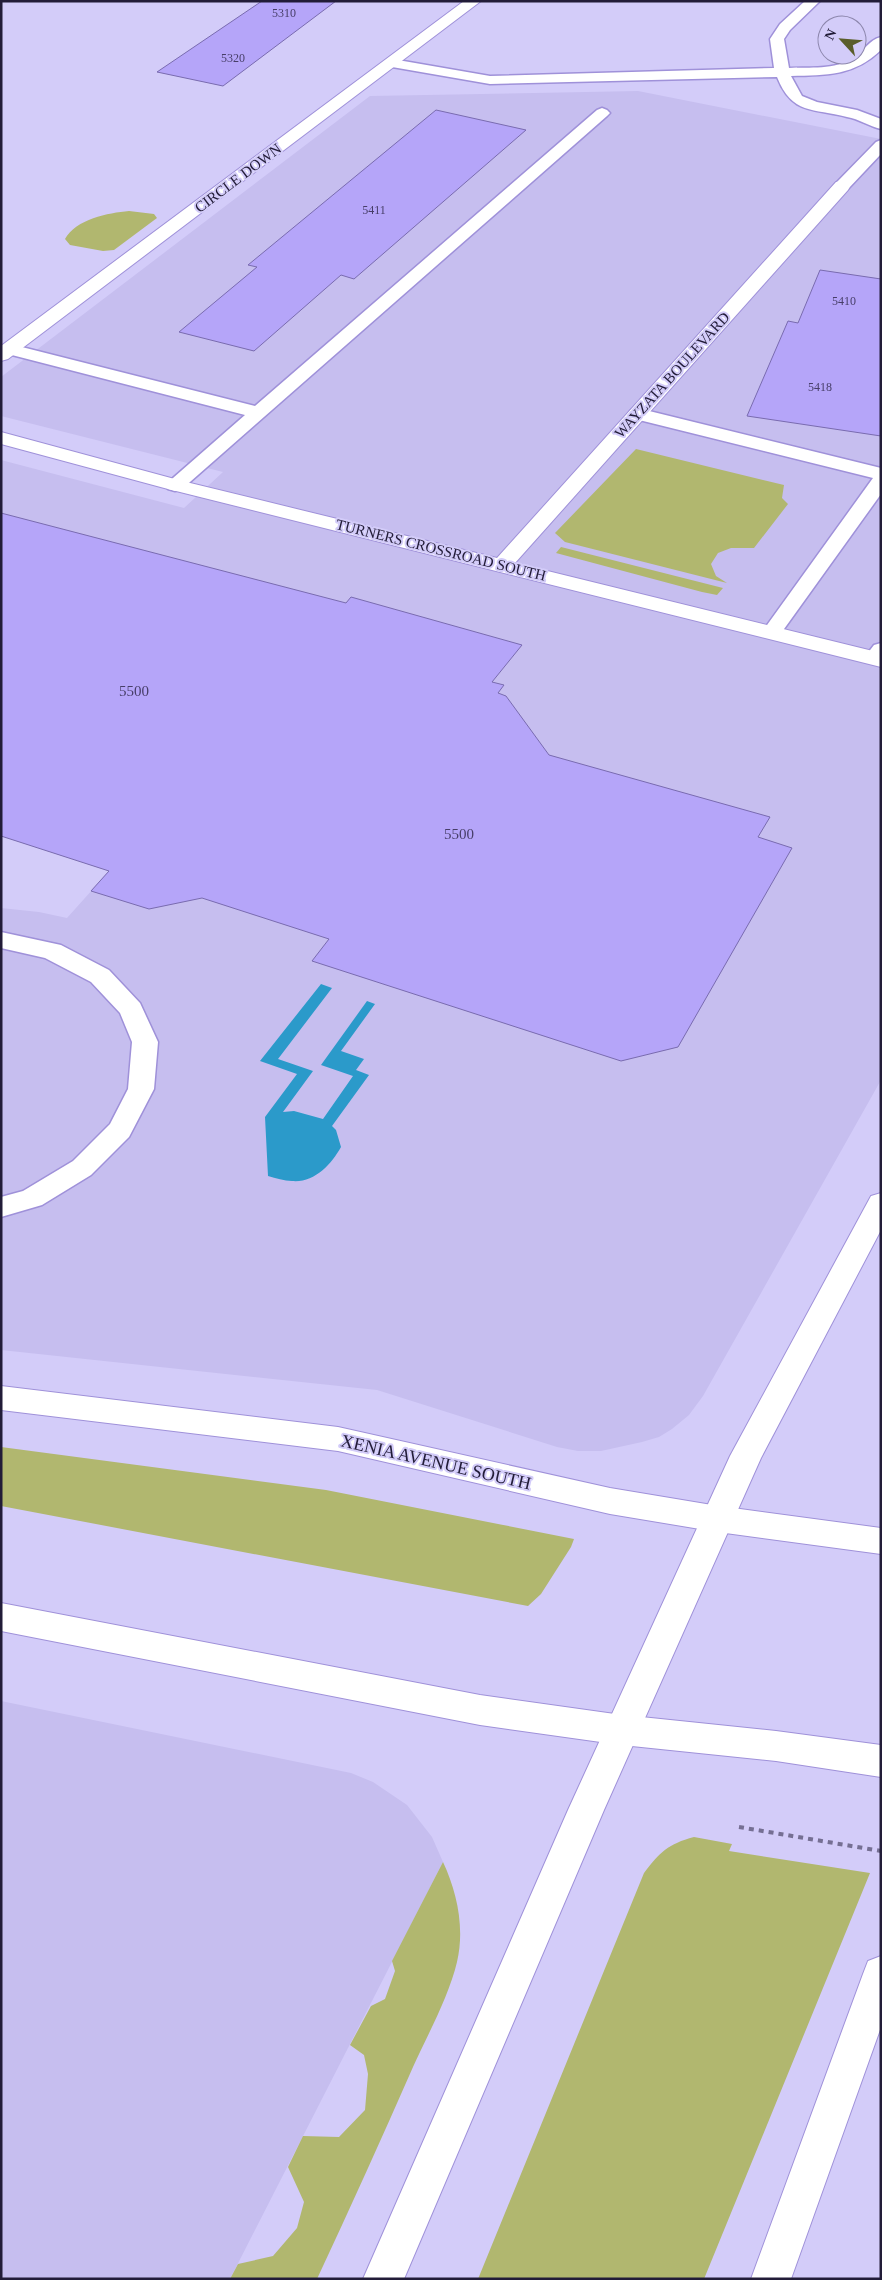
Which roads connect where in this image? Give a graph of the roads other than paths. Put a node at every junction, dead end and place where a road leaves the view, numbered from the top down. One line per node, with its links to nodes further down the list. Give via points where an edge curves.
1 (474, 1): 4 (main road, CIRCLE DOWN)
2 (813, 1): 5 (lane, via 777,39)
3 (881, 41): 5 (lane, via 861,61 847,68)
4 (392, 63): 5 (lane, via 490,80); 10 (main road, CIRCLE DOWN)
5 (782, 72): 7 (lane, via 797,99)
6 (602, 113): 11 (lane)
7 (881, 124)
8 (881, 145): 9 (lane)
9 (842, 186): 12 (main road, WAYZATA BOULEVARD)
10 (6, 352): 11 (lane)
11 (260, 413): 16 (lane)
12 (637, 414): 14 (lane); 17 (main road, WAYZATA BOULEVARD)
13 (1, 438): 16 (main road, TURNERS CROSSROAD SOUTH)
14 (881, 474)
15 (881, 480): 18 (lane)
16 (176, 485): 17 (main road, TURNERS CROSSROAD SOUTH)
17 (502, 565): 18 (main road, TURNERS CROSSROAD SOUTH)
18 (772, 632): 19 (main road, TURNERS CROSSROAD SOUTH)
19 (879, 656)
20 (1, 940): 22 (lane, via 52,951 100,976 131,1009 145,1042 141,1089 120,1130 82,1168 32,1198)
21 (881, 1203): 24 (main road, via 754,1441)
22 (1, 1207)
23 (1, 1398): 24 (main road, XENIA AVENUE SOUTH, via 338,1439 610,1501)
24 (718, 1519): 25 (main road, XENIA AVENUE SOUTH); 27 (main road)
25 (875, 1540)
26 (1, 1617): 27 (main road, via 480,1710)
27 (622, 1730): 28 (main road); 30 (main road)
28 (881, 1761)
29 (881, 1974): 31 (main road)
30 (383, 2279)
31 (772, 2279)

